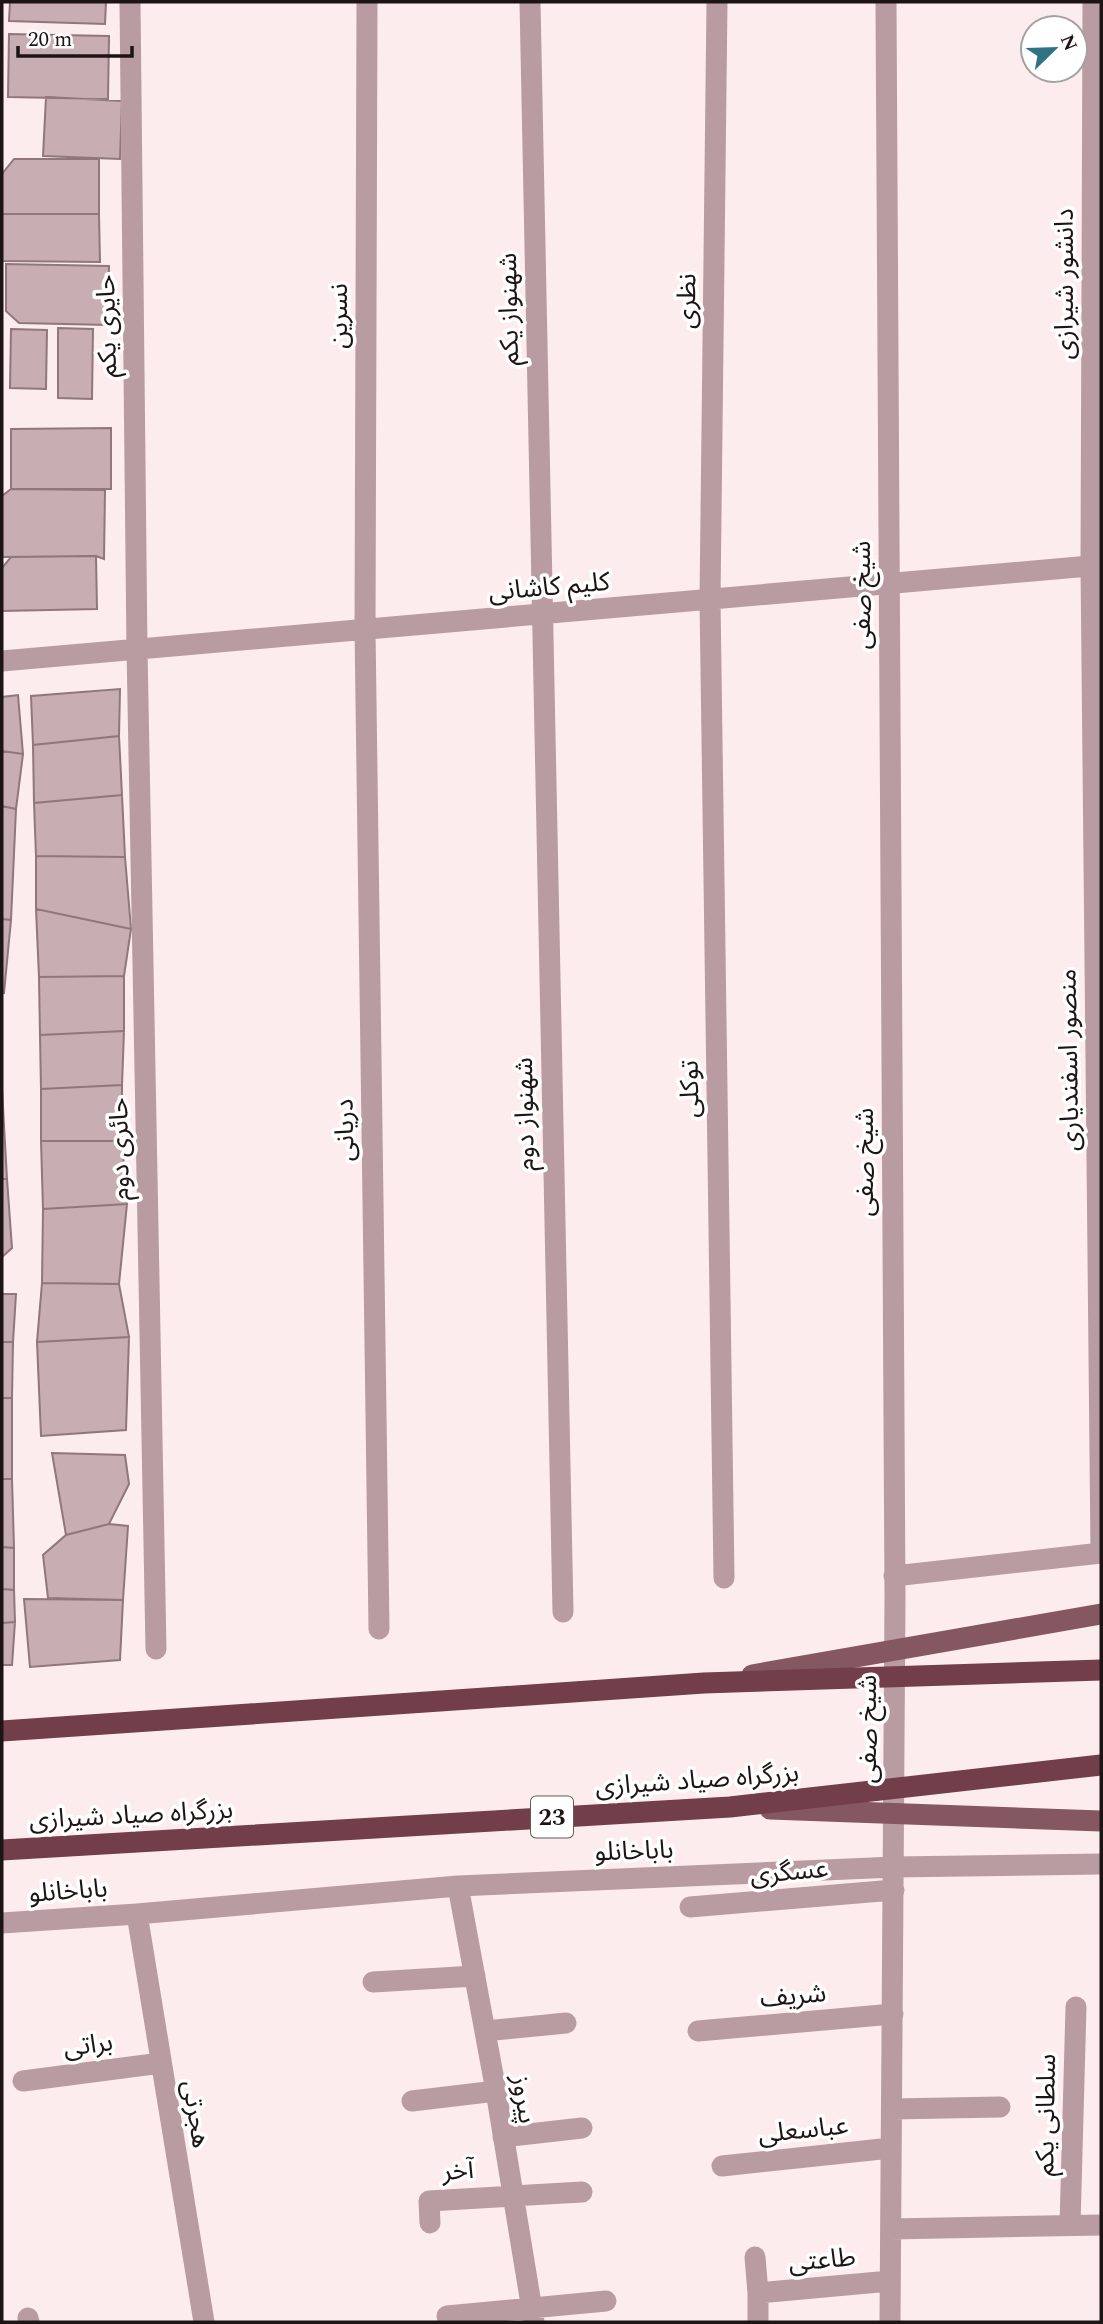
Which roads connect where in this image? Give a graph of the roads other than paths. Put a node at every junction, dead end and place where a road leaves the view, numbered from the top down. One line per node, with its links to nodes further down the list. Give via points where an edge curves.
1 (130, 2): 12 (street, حایری یکم)
2 (367, 2): 11 (street, نسرین)
3 (530, 2): 10 (street, شهنواز یکم)
4 (717, 2): 9 (street, نظری)
5 (886, 2): 8 (street, شیخ صفی)
6 (1093, 2): 7 (street, دانشور شیرازی)
7 (1096, 566): 8 (street, کلیم کاشانی); 14 (street, منصور اسفندیاری)
8 (889, 584): 9 (street, کلیم کاشانی); 16 (street, شیخ صفی)
9 (710, 600): 10 (street, کلیم کاشانی); 15 (street, توکلی)
10 (542, 614): 11 (street, کلیم کاشانی); 17 (street, شهنواز دوم)
11 (365, 630): 12 (street, کلیم کاشانی); 19 (street, دریانی)
12 (137, 649): 13 (street, کلیم کاشانی); 20 (street, حائری دوم)
13 (2, 661)
14 (1101, 1553): 16 (street)
15 (724, 1578)
16 (895, 1587): 29 (street, شیخ صفی)
17 (563, 1612)
18 (1101, 1614): 22 (main road)
19 (379, 1629)
20 (156, 1648)
21 (1101, 1670): 22 (highway)
22 (704, 1683): 23 (highway)
23 (2, 1731)
24 (1101, 1765): 25 (highway, بزرگراه صیاد شیرازی / 23)
25 (730, 1807): 26 (main road); 27 (highway, بزرگراه صیاد شیرازی / 23)
26 (1101, 1821)
27 (2, 1850)
28 (1101, 1864): 29 (street, باباخانلو)
29 (894, 1867): 30 (street, باباخانلو); 31 (street, شیخ صفی)
30 (458, 1886): 33 (street, باباخانلو); 35 (street, پیروز)
31 (894, 1890): 32 (street, عسگری); 38 (street, شیخ صفی)
32 (690, 1907)
33 (137, 1914): 34 (street, باباخانلو); 42 (street, هجرتی)
34 (2, 1923)
35 (475, 1976): 36 (street); 40 (street, پیروز)
36 (373, 1982)
37 (1076, 2007): 55 (street, سلطانی یکم)
38 (892, 2014): 41 (street, شریف); 47 (street, شیخ صفی)
39 (566, 2023): 40 (street)
40 (485, 2031): 44 (street, پیروز)
41 (698, 2031)
42 (160, 2063): 43 (street, براتی); 64 (street, هجرتی)
43 (23, 2081)
44 (496, 2091): 45 (street); 49 (street, پیروز)
45 (412, 2101)
46 (1000, 2107): 47 (street)
47 (892, 2109): 50 (street, شیخ صفی)
48 (582, 2128): 49 (street)
49 (503, 2137): 53 (street, پیروز)
50 (891, 2148): 51 (street, عباسعلی); 57 (street, شیخ صفی)
51 (722, 2166)
52 (582, 2192): 53 (street)
53 (513, 2195): 54 (street, آخر, via 429,2201); 62 (street, پیروز)
54 (430, 2223)
55 (1070, 2225): 56 (street); 57 (street)
56 (1101, 2225)
57 (891, 2229): 59 (street, شیخ صفی)
58 (755, 2257): 60 (street)
59 (890, 2281): 60 (street, طاعتی); 66 (street, شیخ صفی)
60 (758, 2293): 65 (street)
61 (606, 2301): 62 (street)
62 (533, 2315): 63 (street)
63 (447, 2316)
64 (204, 2322)
65 (758, 2322)
66 (890, 2322)

